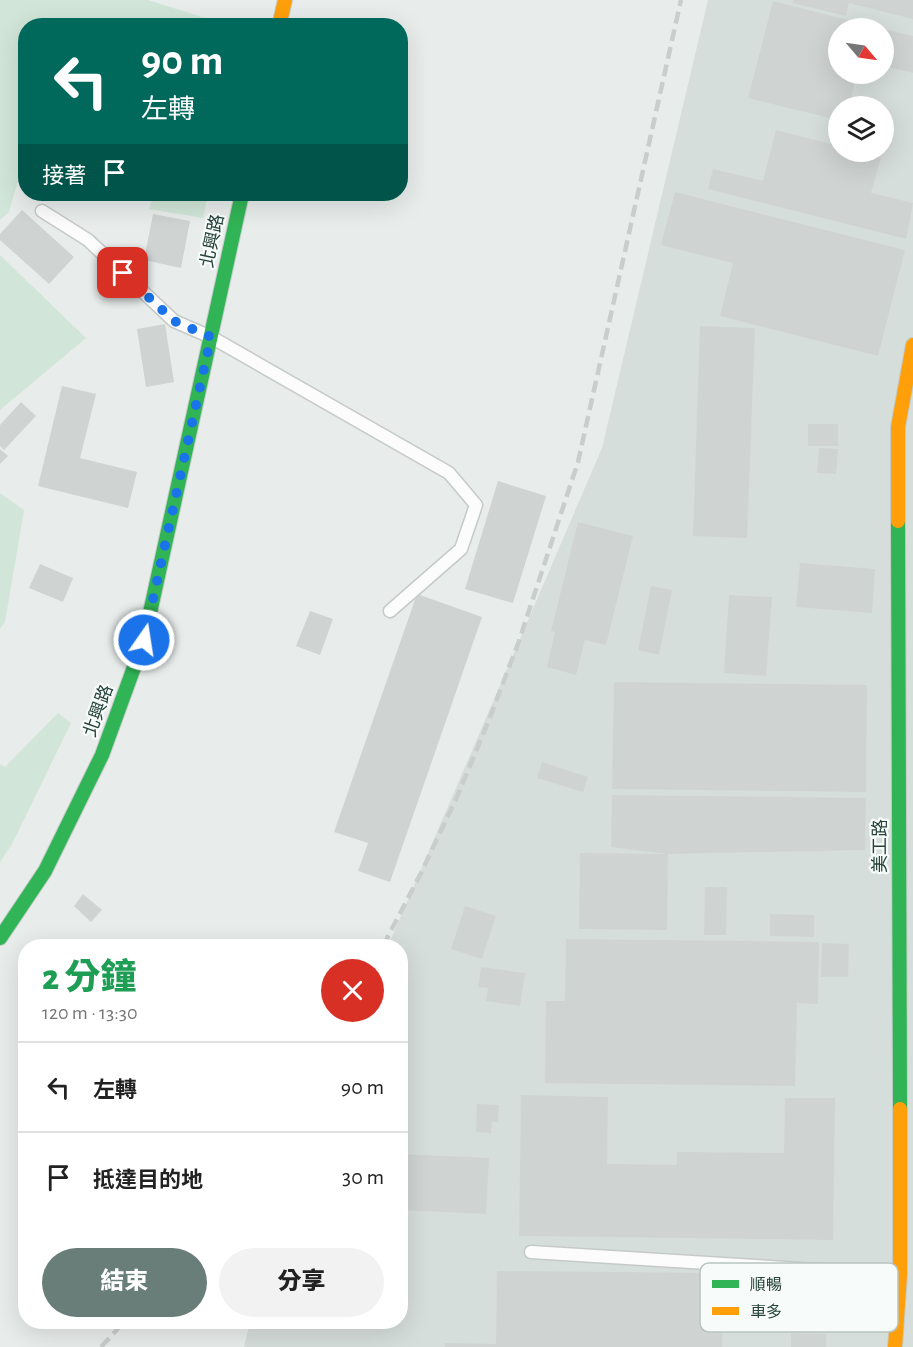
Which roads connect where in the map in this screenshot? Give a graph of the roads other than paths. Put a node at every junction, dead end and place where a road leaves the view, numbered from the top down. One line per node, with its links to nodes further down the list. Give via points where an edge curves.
1 (285, 0): 2 (street)
2 (281, 18)
3 (240, 201): 5 (street, 北興路)
4 (42, 212): 5 (lane, via 88,240 174,321)
5 (211, 337): 7 (lane, via 449,474 476,505 461,549); 8 (street, 北興路, via 144,640 97,766 45,871)
6 (913, 345): 11 (street, 美工路, via 898,427)
7 (390, 611)
8 (0, 938)
9 (531, 1252): 10 (lane)
10 (707, 1263)
11 (900, 1275): 12 (street, 美工路)
12 (898, 1311)
13 (897, 1332): 14 (street, 美工路)
14 (896, 1347)

